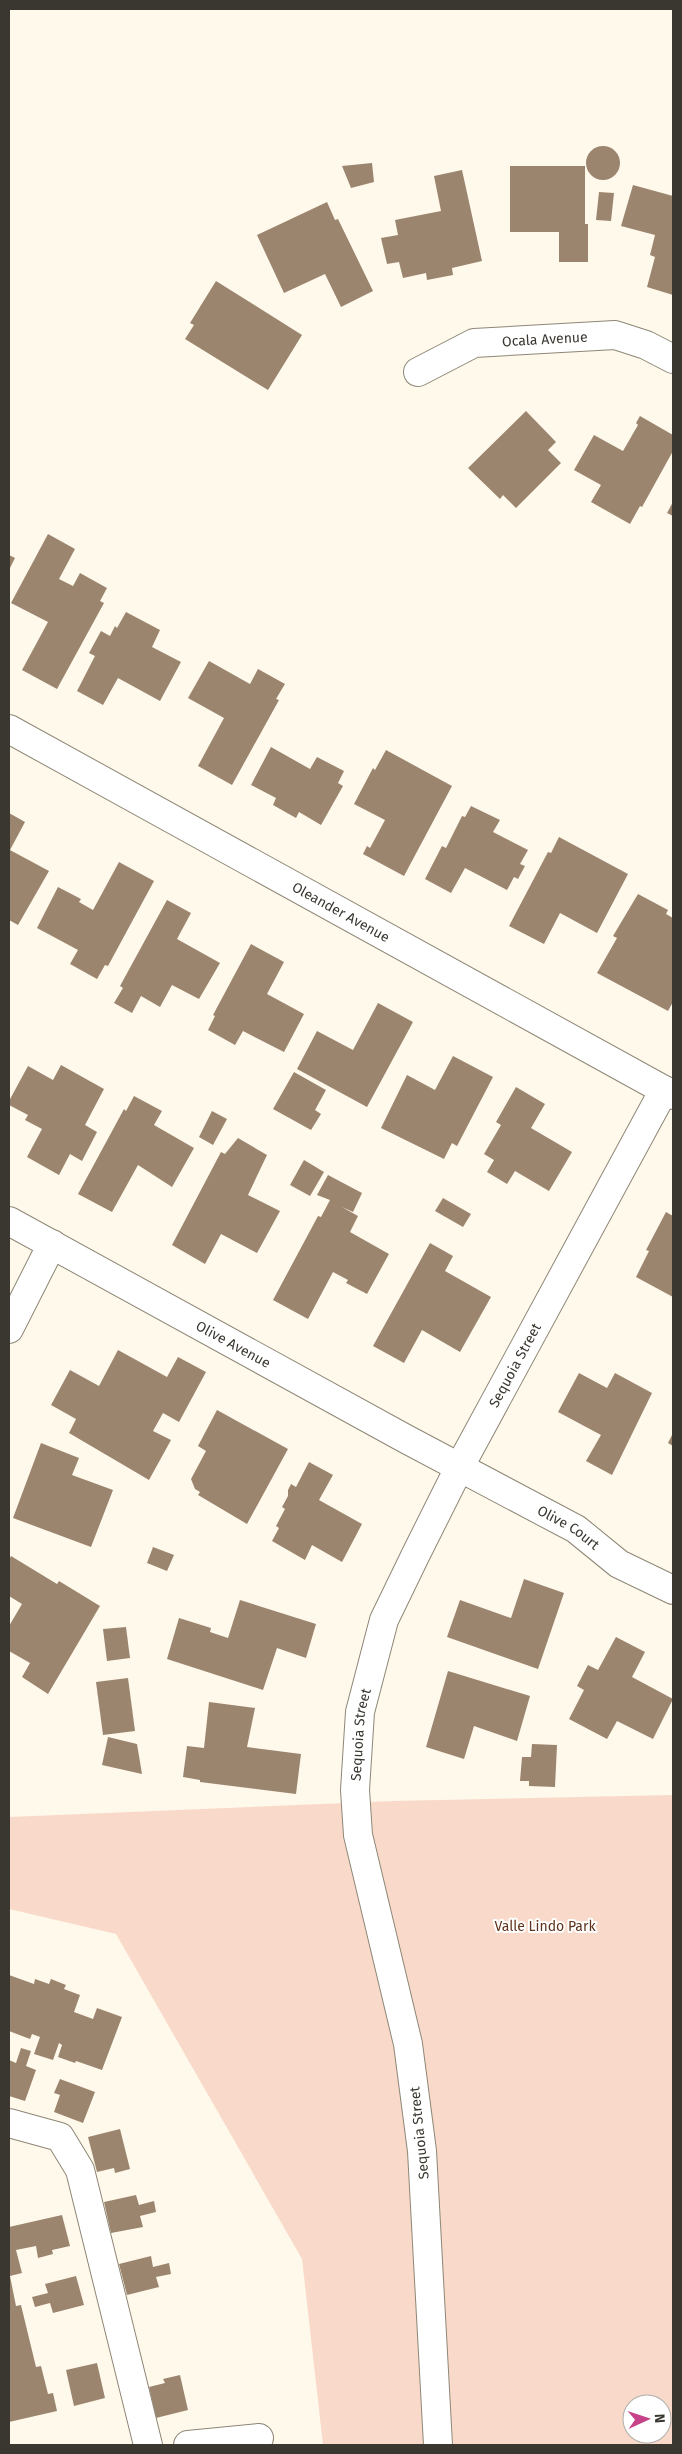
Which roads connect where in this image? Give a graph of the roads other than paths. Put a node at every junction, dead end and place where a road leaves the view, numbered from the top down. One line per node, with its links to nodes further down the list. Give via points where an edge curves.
1 (673, 359): 2 (street, Ocala Avenue, via 646,345 615,336 577,337 474,343)
2 (418, 372)
3 (9, 729): 4 (street, Oleander Avenue)
4 (669, 1093): 8 (street, Sequoia Street)
5 (9, 1221): 6 (street, Olive Avenue)
6 (52, 1244): 7 (street); 8 (street, Olive Avenue)
7 (9, 1329)
8 (459, 1468): 9 (street, Olive Court, via 576,1529 619,1564); 14 (street, Sequoia Street, via 384,1620 360,1712 356,1773 358,1835 408,2044 422,2152)
9 (673, 1590)
10 (9, 2123): 12 (street, via 60,2137 80,2170)
11 (259, 2438): 13 (street)
12 (148, 2445)
13 (188, 2445)
14 (438, 2445)

